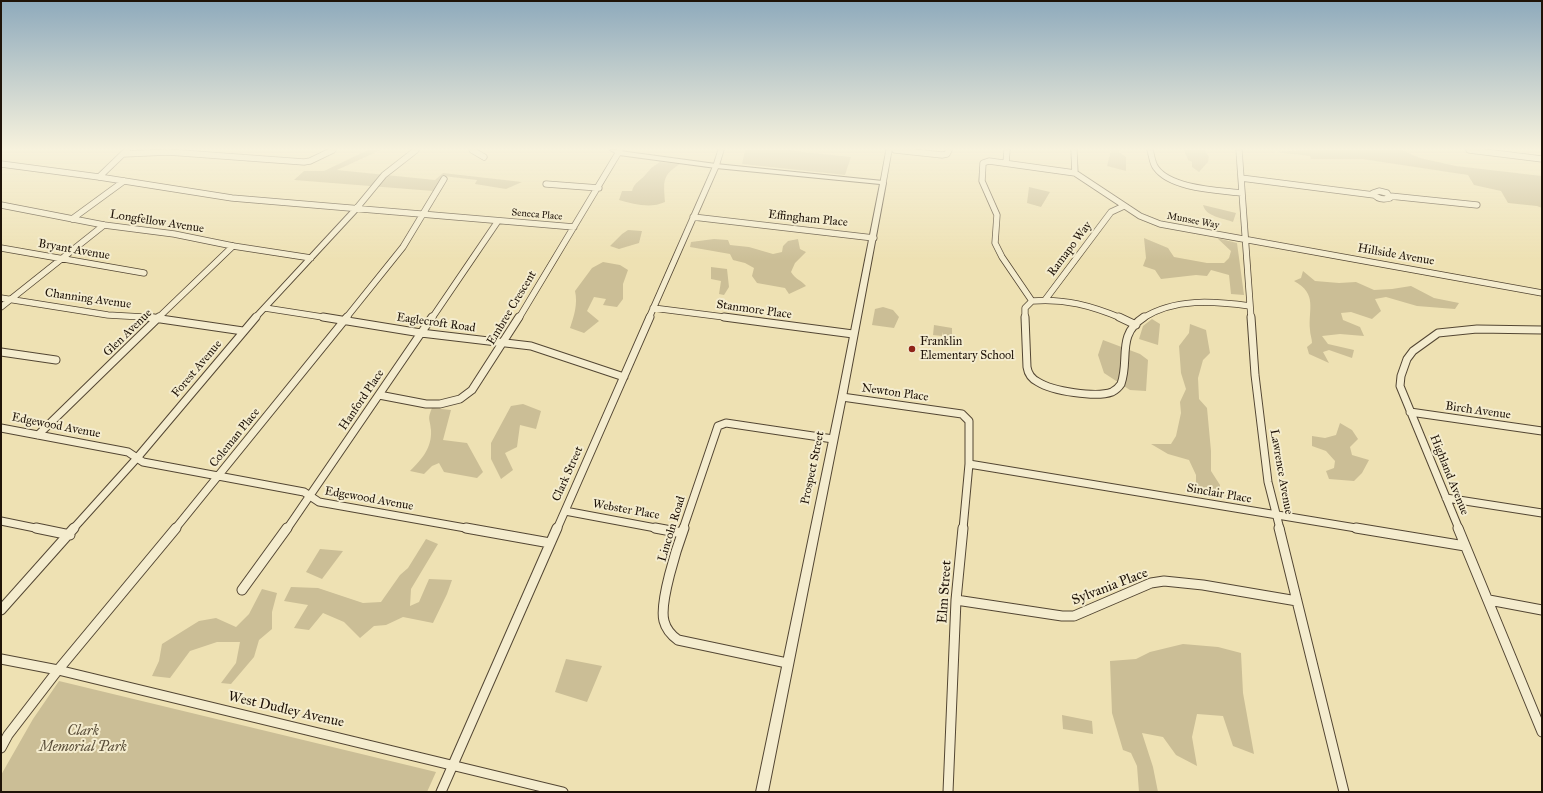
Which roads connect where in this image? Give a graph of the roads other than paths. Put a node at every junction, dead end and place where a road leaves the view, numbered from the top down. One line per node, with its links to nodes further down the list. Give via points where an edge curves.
1 (116, 187): 21 (street)
2 (161, 187): 18 (street, Seneca Place, via 236,199)
3 (375, 187): 18 (street, Forest Avenue)
4 (439, 187): 19 (street, Coleman Place)
5 (586, 187): 13 (street)
6 (707, 187): 20 (street, Clark Street)
7 (882, 187): 25 (street, Prospect Street)
8 (985, 187): 36 (street, Munsee Way, via 997,215 995,243)
9 (1096, 187): 16 (street, Munsee Way)
10 (1202, 187): 14 (street)
11 (1242, 187): 14 (street, Lawrence Avenue)
12 (1316, 187): 17 (street, via 1374,194 1375,191 1379,191 1390,196)
13 (599, 188): 24 (street, Embree Crescent)
14 (1242, 194): 26 (street, Lawrence Avenue)
15 (1, 205): 21 (street, Longfellow Avenue)
16 (1124, 206): 26 (street, Munsee Way, via 1160,224); 35 (street, Ramapo Way, via 1111,212)
17 (1477, 206)
18 (356, 209): 19 (street, Seneca Place); 29 (street, Forest Avenue)
19 (423, 214): 22 (street, Seneca Place); 42 (street, Coleman Place, via 403,247)
20 (693, 217): 25 (street, Effingham Place); 40 (street, Clark Street)
21 (72, 219): 23 (street, Longfellow Avenue)
22 (498, 221): 24 (street, Seneca Place); 46 (street, Hanford Place)
23 (104, 225): 27 (street, Longfellow Avenue, via 174,234); 30 (street)
24 (574, 227): 48 (street, Embree Crescent)
25 (874, 238): 47 (street, Prospect Street)
26 (1246, 240): 32 (street, Hillside Avenue); 37 (street, Lawrence Avenue)
27 (233, 246): 29 (street, Longfellow Avenue); 41 (street, Glen Avenue)
28 (1, 248): 30 (street, Bryant Avenue)
29 (311, 258): 39 (street, Forest Avenue)
30 (61, 259): 31 (street, Bryant Avenue); 34 (street)
31 (144, 273)
32 (1542, 292)
33 (1, 298): 34 (street, Channing Avenue)
34 (12, 299): 38 (street); 41 (street, Channing Avenue, via 108,315)
35 (1045, 300): 36 (street); 43 (street, via 1095,308)
36 (1032, 302): 43 (street, via 1026,308 1025,314 1028,369 1035,381 1052,388 1097,394 1109,393 1120,386 1125,349 1130,332)
37 (1250, 306): 43 (street, via 1224,302 1188,303 1157,311); 67 (street, Lawrence Avenue, via 1255,381 1268,482)
38 (1, 307)
39 (265, 308): 42 (street, Eaglecroft Road); 45 (street, Forest Avenue)
40 (653, 308): 47 (street, Stanmore Place); 51 (street, Clark Street)
41 (160, 318): 45 (street, Channing Avenue); 58 (street, Glen Avenue)
42 (343, 320): 46 (street, Eaglecroft Road); 62 (street, Coleman Place)
43 (1136, 325)
44 (1542, 330): 55 (street, Highland Avenue, via 1477,329 1438,333 1413,352 1403,367 1400,386)
45 (243, 331): 60 (street, Forest Avenue)
46 (421, 332): 48 (street, Eaglecroft Road); 52 (street, Hanford Place)
47 (853, 334): 53 (street, Prospect Street)
48 (504, 343): 51 (street, Eaglecroft Road, via 540,348); 52 (street, Embree Crescent, via 477,385 460,399 432,404)
49 (1, 352): 50 (street)
50 (56, 360)
51 (624, 377): 65 (street, Clark Street)
52 (379, 395): 63 (street, Hanford Place)
53 (842, 396): 54 (street, Newton Place); 59 (street, Prospect Street)
54 (945, 411): 61 (street, Elm Street, via 962,414 969,421)
55 (1410, 412): 57 (street, Birch Avenue); 64 (street, Highland Avenue)
56 (1, 428): 58 (street, Edgewood Avenue)
57 (1542, 431)
58 (38, 435): 60 (street, Edgewood Avenue, via 128,452)
59 (833, 439): 69 (street, Lincoln Road, via 720,424 716,428); 80 (street, Prospect Street)
60 (137, 458): 62 (street, Edgewood Avenue, via 143,462); 70 (street, Forest Avenue)
61 (969, 464): 67 (street, Sinclair Place); 74 (street, Elm Street)
62 (219, 476): 63 (street, Edgewood Avenue, via 304,492); 81 (street, Coleman Place)
63 (310, 497): 71 (street, Edgewood Avenue, via 319,502); 73 (street, Hanford Place)
64 (1446, 498): 66 (street); 72 (street, Highland Avenue)
65 (565, 511): 69 (street, Webster Place); 71 (street, Clark Street)
66 (1542, 513)
67 (1276, 515): 72 (street, Sinclair Place); 76 (street, Lawrence Avenue)
68 (1, 521): 70 (street)
69 (682, 532): 80 (street, Lincoln Road, via 663,602 662,613 666,630 686,643)
70 (70, 535): 77 (street, Forest Avenue)
71 (550, 543): 84 (street, Clark Street)
72 (1465, 546): 75 (street, Highland Avenue)
73 (242, 590)
74 (956, 600): 76 (street, Sylvania Place, via 1074,616 1164,581); 88 (street, Elm Street)
75 (1489, 600): 78 (street); 82 (street, Highland Avenue)
76 (1296, 601): 89 (street, Lawrence Avenue)
77 (1, 610)
78 (1542, 610)
79 (1, 659): 81 (street, West Dudley Avenue)
80 (787, 663): 87 (street, Prospect Street)
81 (58, 670): 83 (street, Coleman Place, via 8,735); 84 (street, West Dudley Avenue)
82 (1542, 732)
83 (1, 748)
84 (453, 765): 85 (street, Clark Street); 86 (street, West Dudley Avenue)
85 (441, 792)
86 (563, 792)
87 (762, 792)
88 (948, 792)
89 (1344, 792)

